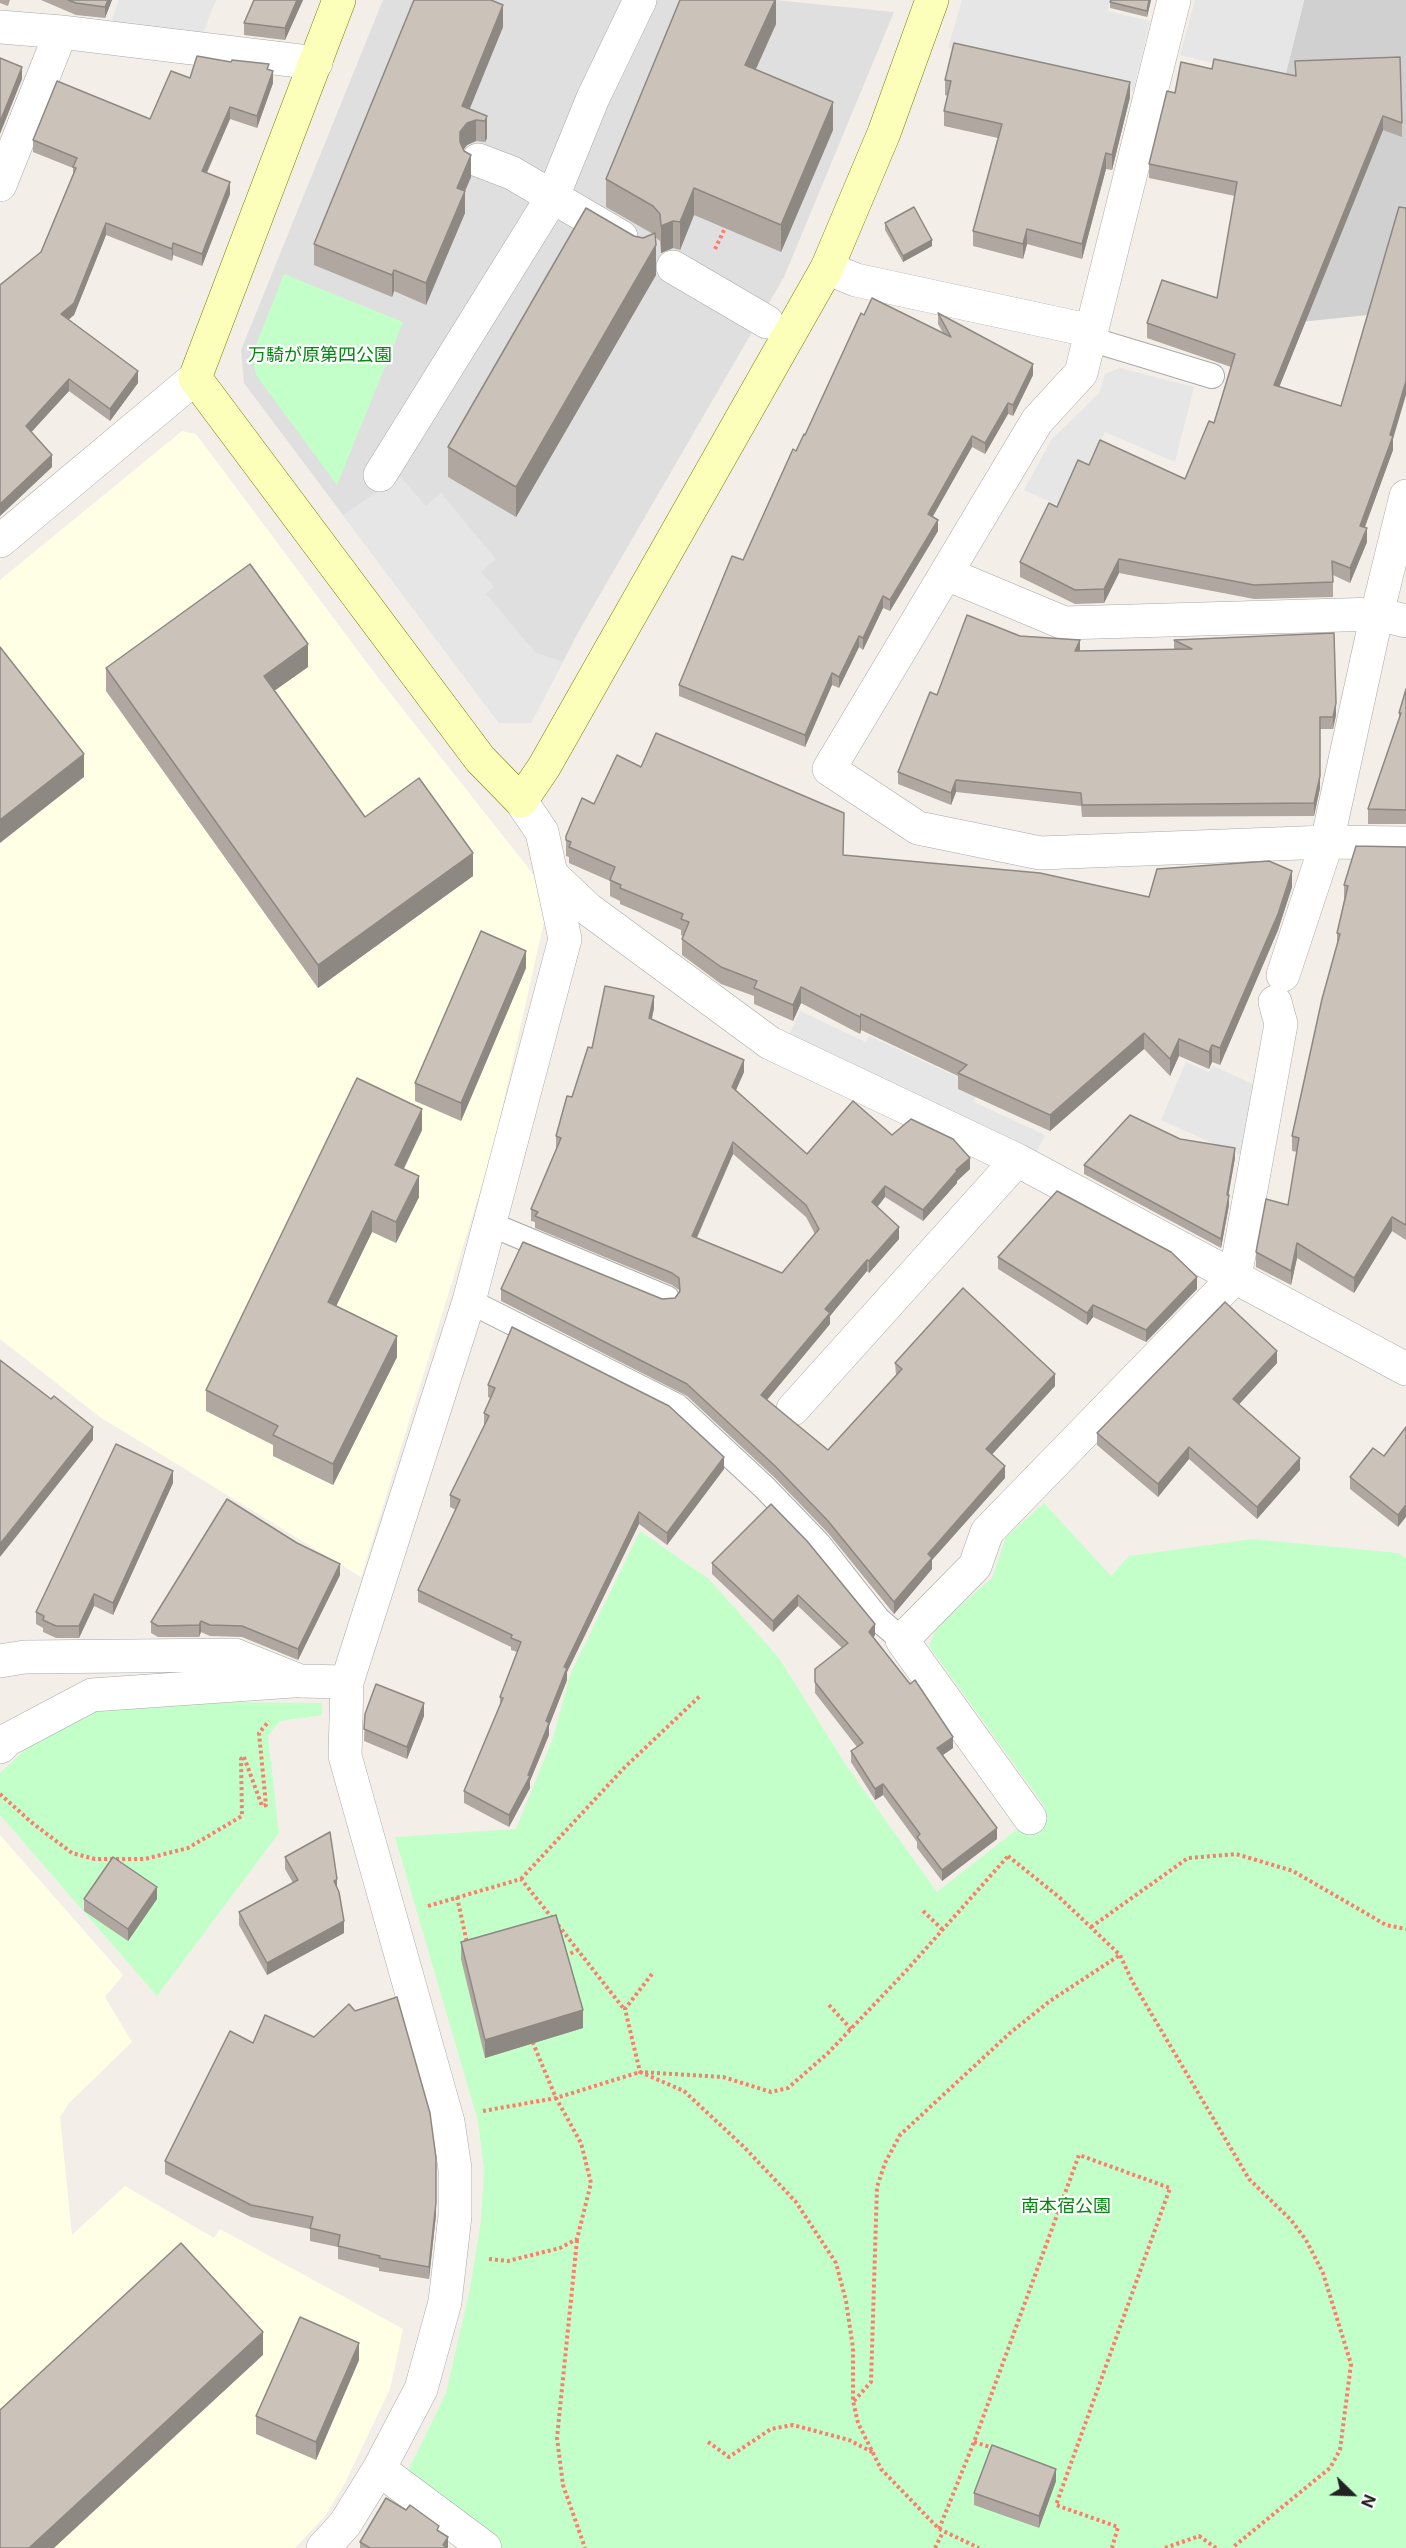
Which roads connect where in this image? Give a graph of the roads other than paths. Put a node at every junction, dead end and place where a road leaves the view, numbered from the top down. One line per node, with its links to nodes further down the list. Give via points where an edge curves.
1 (339, 0): 7 (street)
2 (640, 0): 10 (street, via 593,98)
3 (932, 0): 13 (street, via 884,133)
4 (1174, 0): 15 (street)
5 (0, 27): 6 (street)
6 (61, 32): 7 (street); 9 (street)
7 (316, 63): 17 (street)
8 (478, 160): 10 (street)
9 (0, 185)
10 (553, 196): 11 (street); 18 (street)
11 (643, 250)
12 (673, 267): 14 (street)
13 (827, 268): 15 (street, via 856,280); 23 (street, via 544,767)
14 (767, 322)
15 (1091, 335): 16 (lane); 21 (street, via 1081,373 1037,421)
16 (1212, 376)
17 (195, 378): 20 (street); 23 (street, via 480,759)
18 (380, 475)
19 (1406, 496): 22 (street)
20 (0, 541)
21 (946, 574): 22 (street, via 1064,623); 24 (street, via 829,770 918,828 1040,853)
22 (1391, 618): 24 (street)
23 (521, 801): 26 (street, via 542,832)
24 (1328, 842): 25 (street); 29 (street, via 1279,989 1281,1024)
25 (1406, 843)
26 (551, 874): 27 (street, via 588,909 770,1043); 28 (street, via 565,939)
27 (1017, 1160): 29 (street); 33 (street)
28 (490, 1224): 30 (lane); 31 (street)
29 (1235, 1277): 32 (street); 34 (street, via 987,1532 975,1566)
30 (668, 1298)
31 (469, 1301): 34 (lane, via 677,1406 818,1543 878,1619); 37 (street)
32 (1406, 1369)
33 (793, 1409)
34 (902, 1640): 39 (street)
35 (0, 1661): 36 (street, via 25,1657 235,1655)
36 (300, 1681): 37 (street); 38 (street, via 92,1695 7,1740)
37 (347, 1682): 40 (street, via 345,1756 448,2122 455,2169 455,2216 445,2302 422,2389)
38 (0, 1748)
39 (1030, 1818)
40 (380, 2469): 41 (street, via 345,2524); 42 (street)
41 (323, 2548)
42 (485, 2548)

